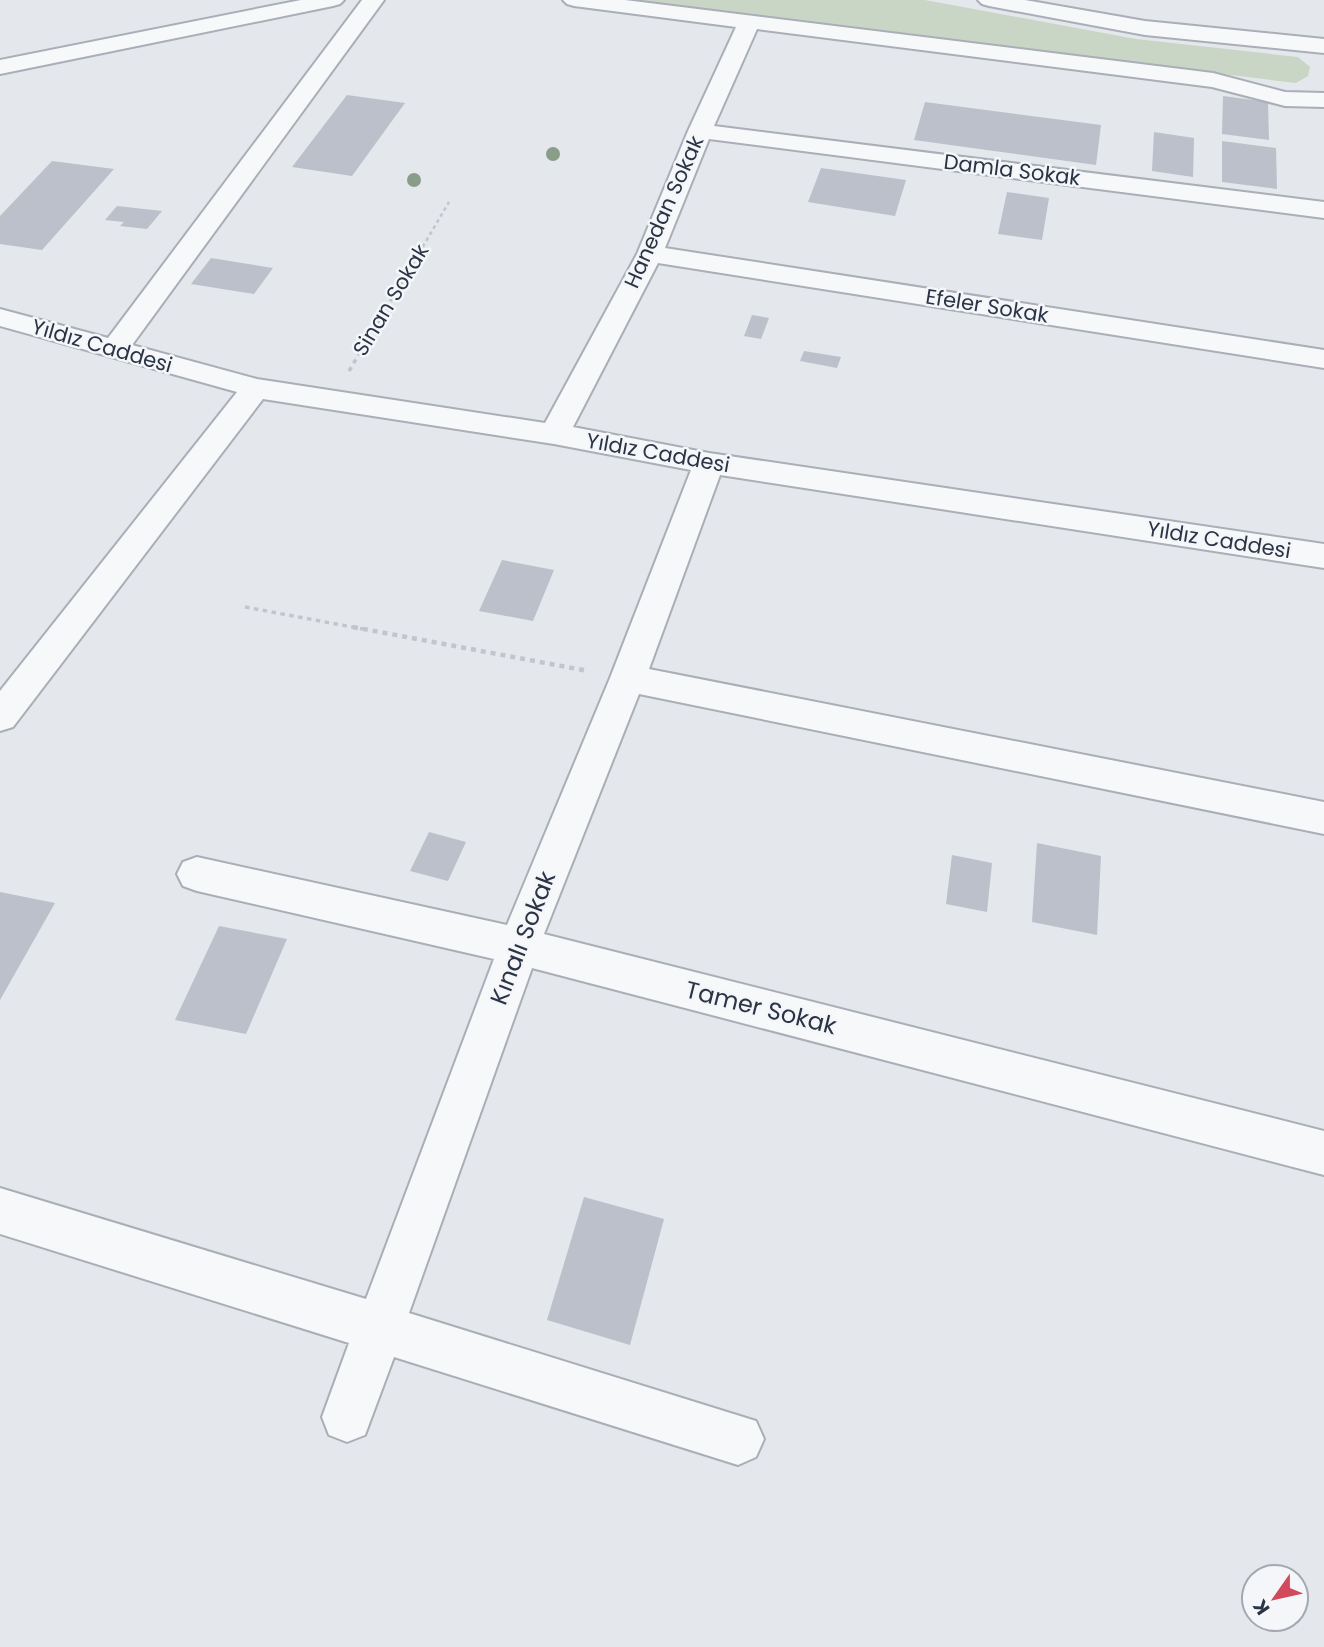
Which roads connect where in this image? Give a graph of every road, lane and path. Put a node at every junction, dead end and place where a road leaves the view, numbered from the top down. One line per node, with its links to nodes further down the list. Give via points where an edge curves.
1 (333, 0): 7 (street)
2 (373, 0): 14 (street)
3 (574, 0): 5 (street)
4 (989, 0): 6 (street)
5 (749, 23): 8 (street, via 1213,80 1285,99); 9 (street, Hanedan Sokak)
6 (1324, 46)
7 (0, 66)
8 (1324, 100)
9 (700, 131): 11 (street, Damla Sokak); 12 (street, Hanedan Sokak)
10 (449, 202): 17 (path, Sinan Sokak)
11 (1324, 209)
12 (650, 254): 15 (street, Efeler Sokak); 18 (street, Hanedan Sokak)
13 (0, 317): 14 (street, Yıldız Caddesi)
14 (114, 349): 16 (street, Yıldız Caddesi)
15 (1324, 359)
16 (256, 388): 17 (street, Yıldız Caddesi); 23 (street)
17 (332, 398): 18 (street, Yıldız Caddesi)
18 (554, 434): 19 (street, Yıldız Caddesi)
19 (709, 463): 20 (street, Yıldız Caddesi); 22 (street, Kınalı Sokak)
20 (1324, 556)
21 (245, 607): 22 (path)
22 (628, 678): 24 (street); 26 (street, Kınalı Sokak)
23 (0, 717)
24 (1324, 818)
25 (197, 874): 26 (street, Tamer Sokak)
26 (519, 946): 27 (street, Tamer Sokak); 29 (street, Kınalı Sokak)
27 (1324, 1153)
28 (0, 1211): 29 (street)
29 (379, 1329): 30 (street, Kınalı Sokak); 31 (street)
30 (347, 1417)
31 (738, 1439)

